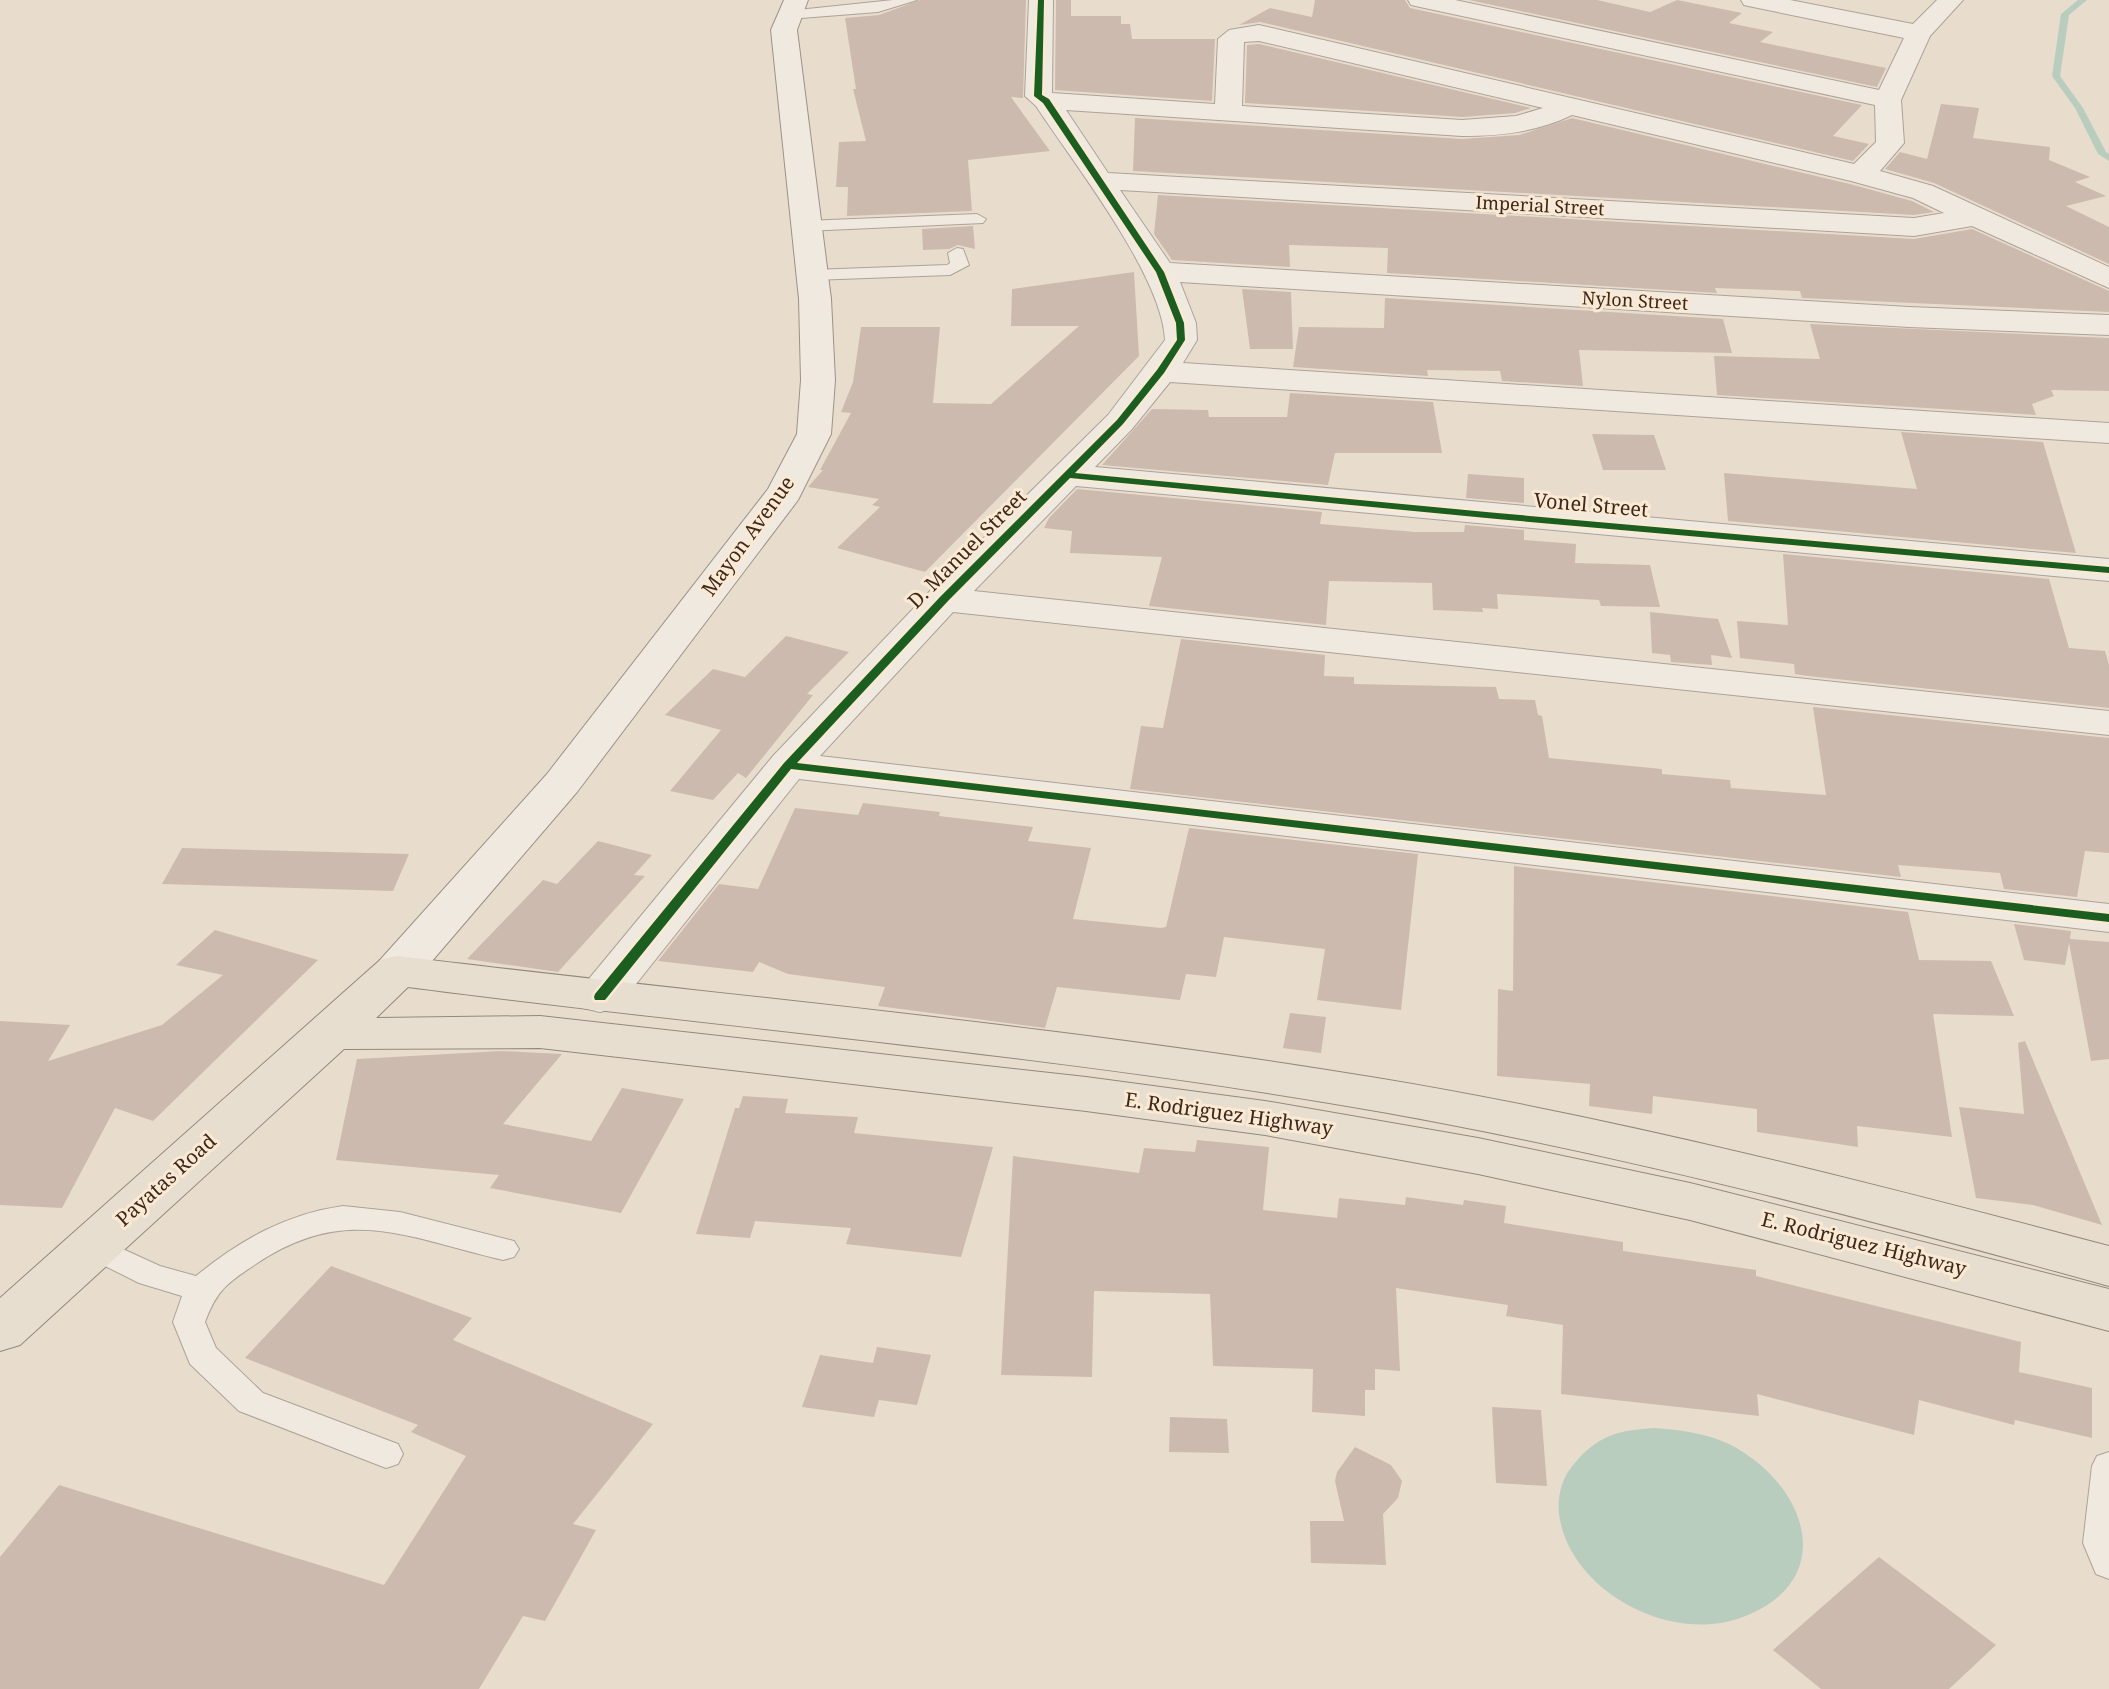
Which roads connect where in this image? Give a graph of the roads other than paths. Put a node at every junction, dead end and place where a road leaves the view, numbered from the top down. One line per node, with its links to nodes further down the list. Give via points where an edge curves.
1 (910, 0): 6 (lane, via 878,8)
2 (1041, 0): 9 (street, via 1038,96)
3 (1420, 0): 8 (street)
4 (1753, 0): 7 (street)
5 (1951, 0): 7 (street)
6 (792, 8): 16 (street, Mayon Avenue, via 784,30)
7 (1919, 33): 8 (street)
8 (1888, 100): 12 (street, via 1890,143)
9 (1046, 101): 11 (street); 13 (street, D. Manuel Street)
10 (1566, 107): 11 (street, via 1546,118 1497,128); 11 (street, via 1252,33 1231,39); 12 (street)
11 (1228, 112)
12 (1859, 174): 14 (street, via 1923,192)
13 (1100, 181): 14 (street, Imperial Street, via 1914,227); 18 (street, D. Manuel Street)
14 (1979, 216): 20 (street)
15 (977, 219): 16 (lane)
16 (805, 226): 19 (street, Mayon Avenue)
17 (957, 253): 19 (lane, via 960,265 950,270)
18 (1160, 272): 21 (street, Nylon Street); 22 (street, D. Manuel Street, via 1180,323 1181,340)
19 (812, 275): 30 (street, Mayon Avenue, via 818,380 814,434 785,492 562,783)
20 (2109, 279)
21 (2109, 325)
22 (1161, 371): 23 (street); 24 (street, D. Manuel Street)
23 (2109, 433)
24 (1070, 475): 25 (street, Vonel Street); 26 (street, D. Manuel Street)
25 (2109, 570)
26 (944, 599): 27 (street); 28 (street, D. Manuel Street)
27 (2109, 723)
28 (788, 765): 29 (street); 31 (street, D. Manuel Street)
29 (2109, 918)
30 (397, 971): 31 (main road, E. Rodriguez Highway); 32 (main road, Payatas Road)
31 (600, 997): 33 (main road, E. Rodriguez Highway, via 1126,1058 1304,1083 1572,1131 1746,1170)
32 (333, 1032): 33 (main road, E. Rodriguez Highway, via 400,1037 491,1031 553,1034 1115,1097 1265,1118 1668,1195); 34 (main road, Payatas Road)
33 (1918, 1235): 36 (main road, E. Rodriguez Highway); 38 (main road, E. Rodriguez Highway)
34 (92, 1246): 37 (lane, via 150,1275); 39 (main road, Payatas Road)
35 (503, 1249): 37 (lane, via 366,1218 339,1218 269,1240)
36 (2109, 1266)
37 (201, 1289): 40 (lane, via 189,1322 202,1355 251,1402)
38 (2109, 1310)
39 (0, 1330)
40 (386, 1454)
41 (2109, 1466): 42 (lane)
42 (2106, 1552)

